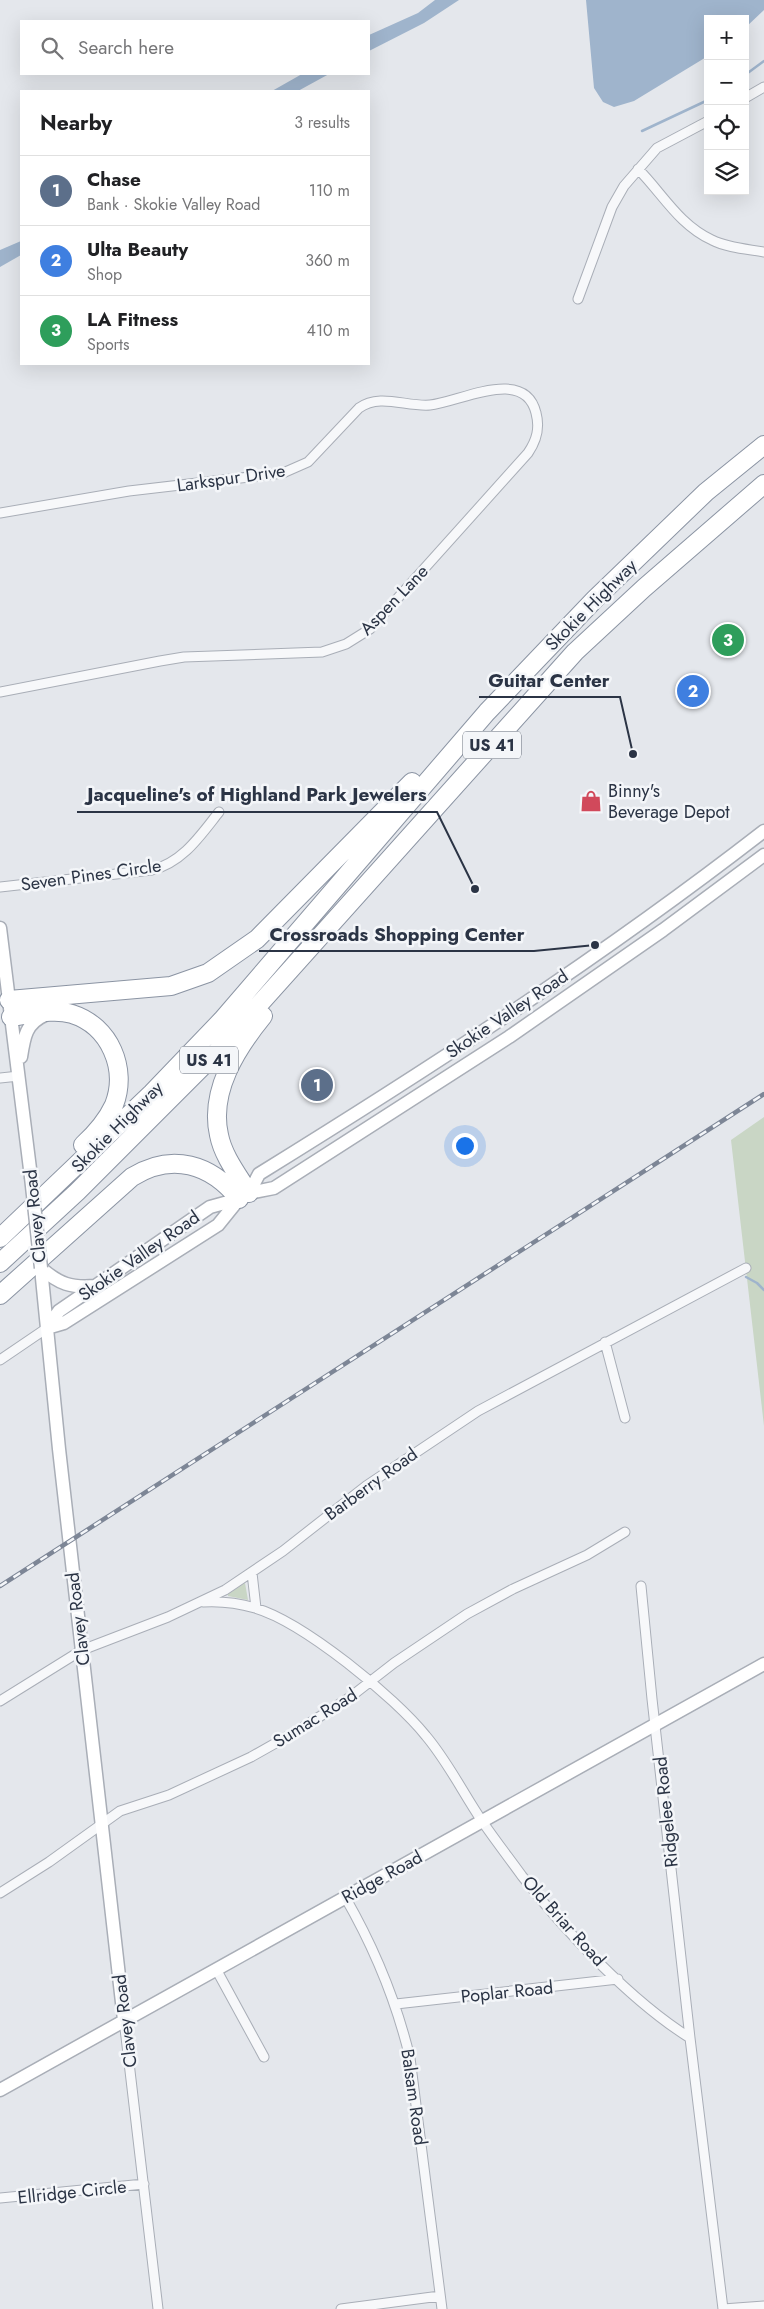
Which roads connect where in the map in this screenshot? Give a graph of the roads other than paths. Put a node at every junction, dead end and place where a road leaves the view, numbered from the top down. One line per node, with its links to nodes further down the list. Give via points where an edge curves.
1 (764, 87): 2 (street)
2 (749, 96)
3 (704, 123): 4 (street, via 657,148)
4 (638, 169): 5 (street, via 680,217 699,233 713,241); 6 (street, via 612,207)
5 (764, 252)
6 (578, 299)
7 (494, 388): 13 (street, Larkspur Drive, via 428,405 379,400 368,402 308,462 284,473 129,491); 15 (street, Aspen Lane, via 513,390 530,401 539,424 534,444 370,629 358,638 322,652 184,658)
8 (764, 432): 11 (highway)
9 (764, 445): 11 (highway, Skokie Highway / US 41)
10 (764, 484): 14 (highway, Skokie Highway / US 41)
11 (706, 492): 16 (highway, Skokie Highway / US 41, via 595,599)
12 (764, 497): 14 (highway)
13 (0, 513)
14 (644, 588): 21 (highway, Skokie Highway / US 41, via 575,652)
15 (0, 692)
16 (487, 712): 27 (highway, via 432,762 256,939 227,962 208,973 171,986); 33 (highway, Skokie Highway / US 41, via 222,1020 152,1093)
17 (219, 812): 20 (street, Seven Pines Circle, via 180,857 166,866)
18 (764, 831): 22 (main road, Skokie Valley Road)
19 (764, 855): 24 (main road, Skokie Valley Road)
20 (0, 887)
21 (346, 909): 31 (highway, via 241,1044 224,1080 217,1110 219,1136); 34 (highway, Skokie Highway / US 41, via 165,1106)
22 (652, 916): 24 (main road); 25 (main road, Skokie Valley Road)
23 (0, 928): 27 (main road, Clavey Road)
24 (663, 930): 26 (main road, Skokie Valley Road)
25 (589, 959): 26 (main road); 31 (main road, Skokie Valley Road, via 259,1174)
26 (599, 975): 31 (main road, Skokie Valley Road, via 509,1037 274,1188)
27 (10, 1009): 28 (highway); 29 (main road, Clavey Road)
28 (56, 1011): 29 (main road, via 29,1026 23,1042); 32 (highway, via 82,1018 106,1039 118,1069 114,1105 93,1136)
29 (19, 1075): 30 (street); 35 (main road, Clavey Road, bridge)
30 (0, 1078)
31 (244, 1196): 37 (main road, Skokie Valley Road, via 210,1207); 38 (highway, via 193,1166 178,1162 147,1167); 39 (main road, Skokie Valley Road, via 218,1225 64,1323)
32 (0, 1224)
33 (0, 1238)
34 (0, 1263)
35 (41, 1268): 37 (main road, via 62,1284 78,1288); 39 (main road, Clavey Road)
36 (746, 1268): 40 (street, Barberry Road)
37 (97, 1286): 39 (main road, Skokie Valley Road, via 59,1311)
38 (0, 1295)
39 (47, 1328): 41 (street, Skokie Valley Road); 48 (main road, Clavey Road)
40 (605, 1342): 42 (street); 44 (street, Barberry Road, via 511,1392 406,1458)
41 (0, 1360)
42 (625, 1418)
43 (625, 1532): 50 (street, Sumac Road, via 587,1555 467,1614)
44 (252, 1573): 46 (street, Barberry Road); 47 (street)
45 (641, 1586): 52 (street, Ridgelee Road)
46 (203, 1602): 47 (street, Old Briar Road, via 219,1601); 48 (street, Barberry Road)
47 (256, 1608): 50 (street, Old Briar Road, via 281,1619)
48 (82, 1650): 51 (street, Barberry Road); 54 (main road, Clavey Road)
49 (764, 1664): 52 (main road, Ridge Road)
50 (370, 1682): 53 (street, Old Briar Road, via 397,1704 428,1737); 54 (street, Sumac Road, via 297,1731 251,1757 169,1795 120,1811)
51 (0, 1701)
52 (656, 1724): 53 (main road, Ridge Road); 61 (street, Ridgelee Road)
53 (482, 1821): 56 (main road, Ridge Road); 58 (street, Old Briar Road, via 547,1906)
54 (102, 1824): 55 (street, Sumac Road); 60 (main road, Clavey Road)
55 (0, 1892)
56 (345, 1897): 57 (main road, Ridge Road); 59 (street, Balsam Road, via 381,1965)
57 (216, 1969): 60 (main road, Ridge Road); 62 (street)
58 (618, 1979): 59 (street, Poplar Road); 61 (street, Old Briar Road)
59 (396, 2004): 66 (street, Balsam Road, via 413,2073)
60 (124, 2020): 63 (main road, Ridge Road); 64 (street, Clavey Road)
61 (690, 2038): 71 (street)
62 (264, 2057)
63 (0, 2090)
64 (144, 2184): 65 (street, Ellridge Circle); 68 (street, Clavey Road)
65 (0, 2198)
66 (440, 2296): 69 (street); 70 (street, Balsam Road)
67 (764, 2306): 71 (street)
68 (158, 2309)
69 (340, 2309)
70 (442, 2309)
71 (723, 2309)

